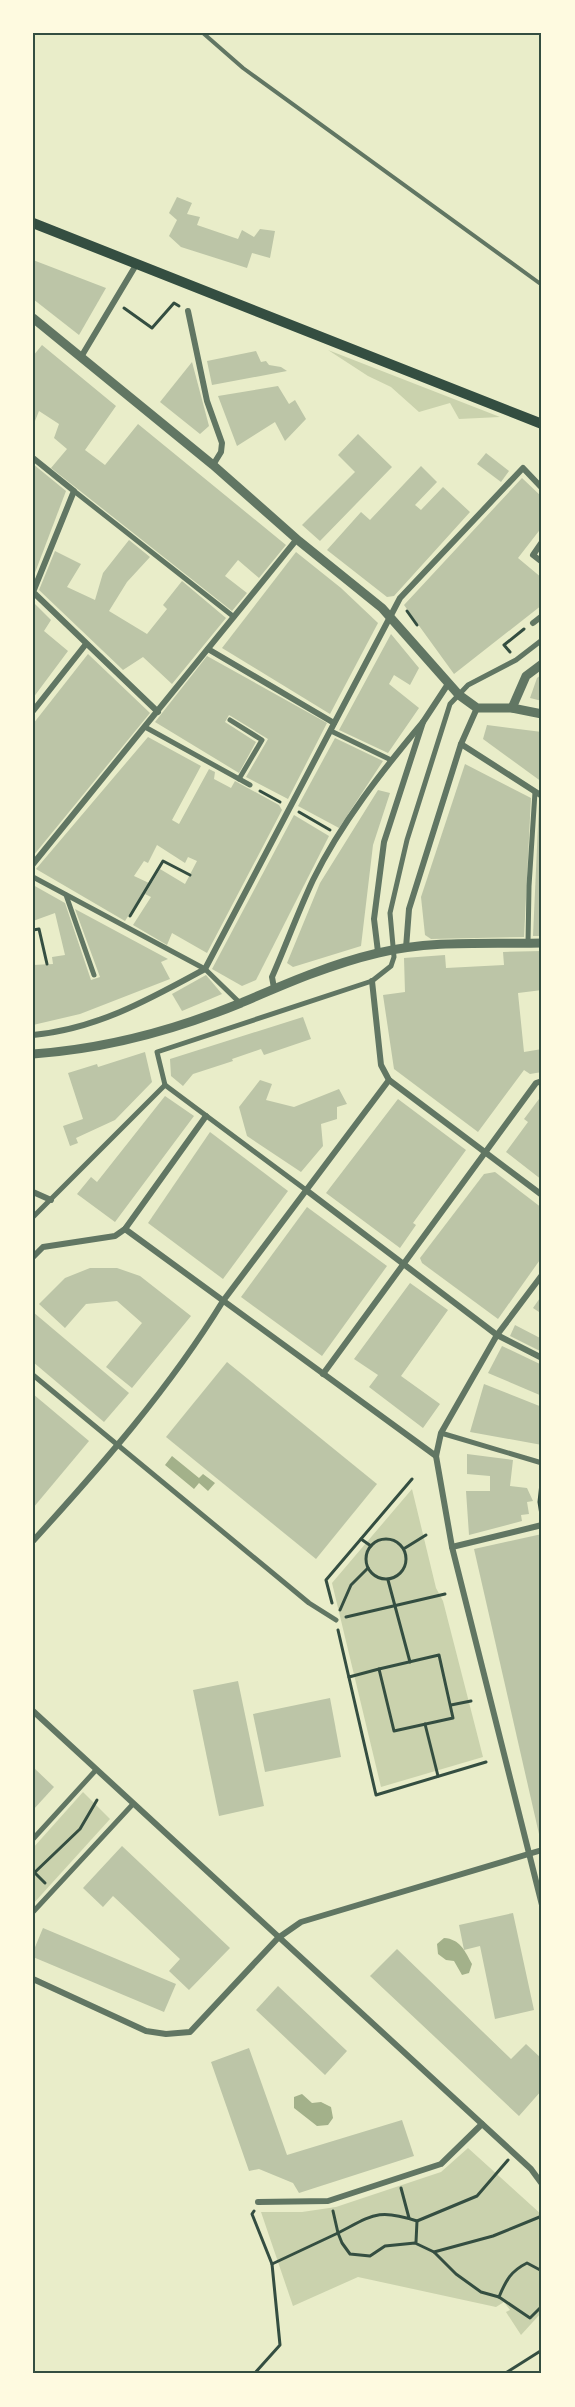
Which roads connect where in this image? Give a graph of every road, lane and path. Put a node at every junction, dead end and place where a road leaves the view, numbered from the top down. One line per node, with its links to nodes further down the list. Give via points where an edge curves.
1 (203, 33): 4 (lane, via 243,68)
2 (35, 224): 3 (main road)
3 (136, 265): 8 (street); 9 (main road)
4 (542, 285)
5 (124, 308): 6 (path, via 152,328 174,303)
6 (188, 311): 11 (street, via 207,401 222,443)
7 (33, 318): 8 (street)
8 (81, 357): 11 (street)
9 (542, 424)
10 (33, 458): 13 (street)
11 (213, 465): 14 (street)
12 (542, 488): 19 (street, via 523,468 400,598)
13 (74, 492): 18 (street); 22 (street, via 33,592)
14 (297, 539): 18 (street); 19 (street)
15 (542, 542): 16 (street, via 533,555)
16 (542, 562)
17 (542, 616): 20 (street)
18 (234, 617): 24 (street)
19 (390, 617): 26 (street); 35 (street)
20 (533, 623): 23 (path)
21 (542, 640): 27 (street, via 516,660 468,685)
22 (86, 644): 30 (street); 31 (street)
23 (504, 645)
24 (208, 648): 31 (street); 35 (street)
25 (542, 664): 29 (street, via 526,676)
26 (448, 684): 27 (street); 34 (street)
27 (459, 695): 28 (street); 52 (street, via 450,704 407,840 390,913)
28 (477, 708): 29 (street); 38 (street)
29 (512, 708): 32 (street)
30 (33, 711)
31 (158, 712): 36 (street)
32 (542, 714)
33 (230, 720): 40 (street, via 262,740)
34 (423, 722): 39 (street); 53 (street, via 384,842 374,919)
35 (334, 723): 37 (street)
36 (145, 727): 40 (street); 43 (street)
37 (331, 731): 39 (street); 55 (street)
38 (461, 744): 42 (street); 51 (street, via 409,909)
39 (391, 760): 58 (street, via 339,835 314,880 272,977)
40 (239, 779): 41 (street)
41 (250, 785)
42 (539, 794): 49 (street, via 529,886)
43 (33, 864)
44 (190, 876): 47 (path, via 163,861)
45 (33, 877): 46 (street)
46 (66, 895): 47 (street); 56 (street)
47 (125, 926): 55 (street)
48 (33, 930): 54 (path, via 39,929)
49 (528, 943): 50 (street); 51 (street)
50 (542, 943)
51 (406, 948): 52 (street)
52 (393, 950): 53 (street); 57 (street, via 391,966)
53 (378, 952): 58 (street)
54 (47, 964)
55 (205, 969): 59 (street); 60 (street, via 107,1018)
56 (94, 975)
57 (372, 981): 62 (street, via 381,1065); 64 (street, via 157,1052)
58 (274, 988): 59 (street)
59 (240, 1003): 61 (street, via 140,1036 81,1049)
60 (33, 1035)
61 (33, 1054)
62 (389, 1080): 66 (street); 67 (street)
63 (542, 1082): 66 (street, via 536,1083)
64 (165, 1085): 65 (street); 70 (street)
65 (206, 1116): 67 (street); 72 (street)
66 (485, 1152): 69 (street); 74 (street)
67 (306, 1190): 74 (street); 76 (street)
68 (33, 1192): 70 (street)
69 (542, 1195)
70 (51, 1200): 71 (street)
71 (33, 1217)
72 (125, 1229): 73 (street, via 115,1236 43,1247); 76 (street)
73 (33, 1257)
74 (402, 1264): 77 (street); 79 (street)
75 (542, 1275): 77 (street)
76 (223, 1301): 79 (street); 82 (street, via 201,1337)
77 (496, 1335): 78 (street); 81 (street)
78 (542, 1358)
79 (322, 1374): 83 (street)
80 (33, 1375): 82 (street)
81 (441, 1433): 83 (street); 84 (street)
82 (119, 1446): 90 (street); 98 (street, via 309,1603)
83 (436, 1456): 92 (street)
84 (542, 1462)
85 (542, 1472): 87 (path)
86 (412, 1479): 89 (path)
87 (542, 1523): 92 (street)
88 (426, 1535): 93 (path)
89 (361, 1539): 91 (path); 98 (path, via 326,1580)
90 (33, 1541)
91 (370, 1546): 93 (path, via 384,1539); 94 (path)
92 (452, 1547): 113 (street)
93 (404, 1548): 95 (path, via 406,1564 396,1577)
94 (368, 1568): 95 (path, via 376,1577); 98 (path, via 351,1585)
95 (388, 1580): 97 (path)
96 (445, 1594): 97 (path)
97 (397, 1605): 98 (path); 99 (path)
98 (336, 1620): 101 (path)
99 (410, 1662): 100 (path); 103 (path, via 439,1655)
100 (379, 1669): 101 (path); 105 (path, via 393,1731)
101 (349, 1677): 108 (path, via 376,1795)
102 (471, 1701): 103 (path)
103 (451, 1705): 105 (path, via 453,1718)
104 (33, 1711): 107 (street)
105 (425, 1724): 108 (path)
106 (486, 1762): 108 (path)
107 (96, 1770): 110 (street); 111 (street)
108 (438, 1776)
109 (97, 1800): 114 (path, via 80,1829)
110 (133, 1804): 116 (street); 117 (street)
111 (33, 1839)
112 (542, 1850): 113 (street)
113 (529, 1854): 115 (street); 117 (street, via 301,1922)
114 (33, 1874)
115 (542, 1905)
116 (33, 1912)
117 (278, 1938): 118 (street, via 190,2032 146,2031); 119 (street)
118 (33, 1979)
119 (482, 2124): 120 (street); 123 (street, via 441,2164)
120 (513, 2153): 121 (street); 129 (path, via 477,2196)
121 (534, 2172): 122 (street); 124 (street)
122 (542, 2175)
123 (397, 2178): 125 (street); 128 (path)
124 (542, 2184)
125 (330, 2201): 126 (street); 130 (path)
126 (258, 2202): 133 (path, via 252,2214)
127 (542, 2216): 132 (path, via 492,2236)
128 (409, 2218): 129 (path); 130 (path, via 394,2213 367,2216)
129 (417, 2221): 131 (path)
130 (338, 2233): 131 (path, via 350,2254 370,2256 385,2246); 133 (path)
131 (416, 2243): 132 (path)
132 (434, 2252): 135 (path, via 481,2292)
133 (272, 2264): 138 (path, via 280,2345)
134 (542, 2271): 135 (path, via 527,2264 514,2269)
135 (499, 2297): 136 (path, via 530,2318)
136 (542, 2306)
137 (542, 2350): 139 (path)
138 (254, 2374)
139 (504, 2374)

